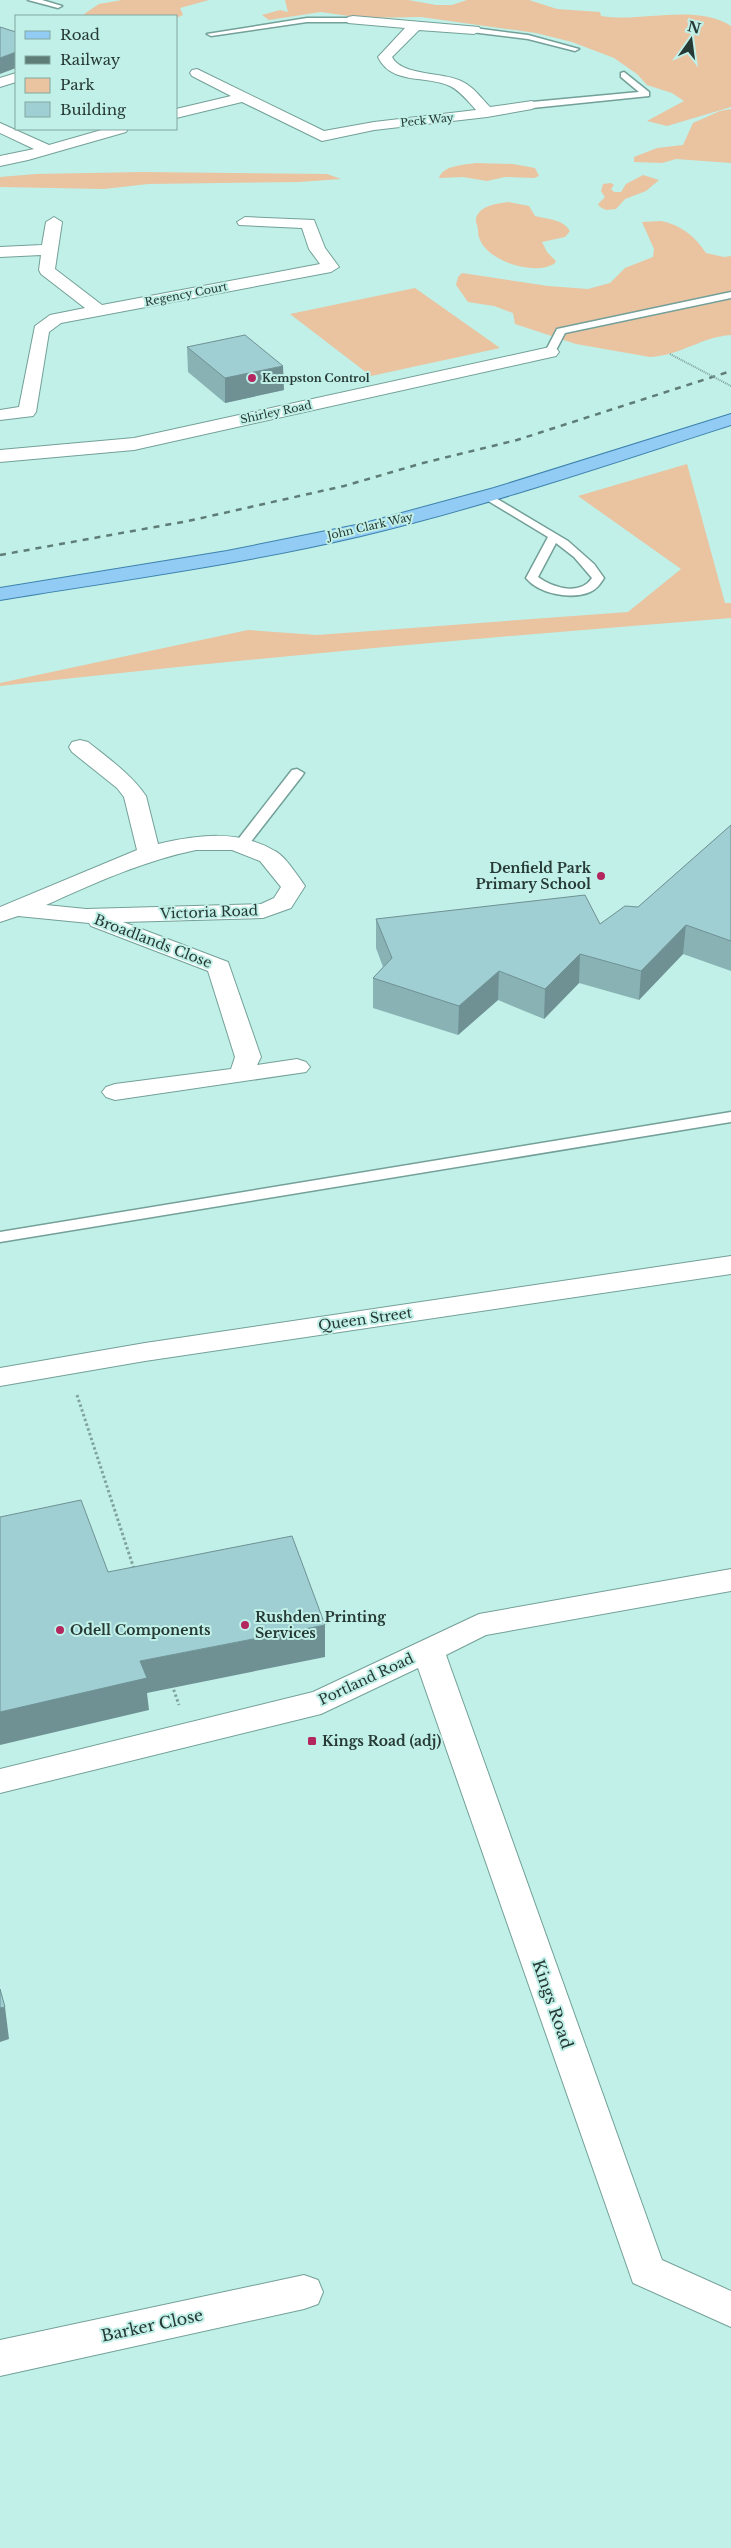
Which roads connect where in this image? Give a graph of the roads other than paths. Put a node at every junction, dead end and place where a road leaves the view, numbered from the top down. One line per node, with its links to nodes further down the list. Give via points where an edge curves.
1 (32, 0): 2 (lane)
2 (58, 6)
3 (353, 20): 4 (street); 6 (lane, via 307,20)
4 (415, 25): 5 (street); 15 (street, via 388,53 386,62 408,74 454,82)
5 (474, 30): 7 (lane, via 528,37)
6 (211, 34)
7 (575, 49)
8 (195, 72): 12 (street)
9 (624, 75): 13 (lane, via 646,94)
10 (15, 77): 11 (street)
11 (0, 83)
12 (243, 97): 14 (street); 18 (street)
13 (532, 105): 15 (street, Peck Way)
14 (178, 113)
15 (487, 113): 18 (street, Peck Way, via 374,126)
16 (0, 127): 20 (street)
17 (118, 130): 20 (street)
18 (322, 136): 19 (street)
19 (339, 145)
20 (48, 150): 21 (street)
21 (0, 161)
22 (54, 222): 24 (street)
23 (245, 222): 27 (street, Regency Court, via 308,223 318,249 331,267)
24 (50, 250): 25 (street); 27 (street, via 47,270)
25 (0, 252)
26 (731, 295): 28 (lane, via 561,331)
27 (99, 311): 29 (street, Regency Court, via 56,319 42,330 27,412)
28 (550, 352): 31 (street, Shirley Road, via 134,444)
29 (0, 415)
30 (731, 418): 32 (main road, John Clark Way)
31 (0, 456)
32 (489, 497): 33 (lane); 35 (main road, John Clark Way, via 350,532 200,562)
33 (554, 536): 34 (lane, via 532,578); 34 (lane, via 593,569 598,578 596,584 585,591 567,592)
34 (552, 588)
35 (0, 594)
36 (80, 747): 39 (street, via 125,783 135,796)
37 (297, 773): 38 (lane)
38 (241, 845): 39 (street, Victoria Road, via 204,842); 41 (street, Victoria Road, via 259,850 286,873 293,886 289,898 282,904 244,912)
39 (149, 852): 40 (street, Victoria Road)
40 (9, 912): 41 (street, Victoria Road)
41 (86, 916): 43 (street, Broadlands Close, via 219,967 248,1057)
42 (297, 1067): 43 (street)
43 (241, 1075): 44 (street)
44 (115, 1092)
45 (731, 1118): 46 (lane)
46 (0, 1237)
47 (731, 1265): 48 (street, Queen Street, via 154,1350)
48 (0, 1377)
49 (731, 1580): 50 (street, Portland Road, via 479,1625)
50 (428, 1650): 51 (street, Portland Road, via 322,1702); 53 (street, Kings Road, via 647,2271)
51 (0, 1781)
52 (304, 2292): 54 (street, Barker Close)
53 (731, 2310)
54 (0, 2358)

